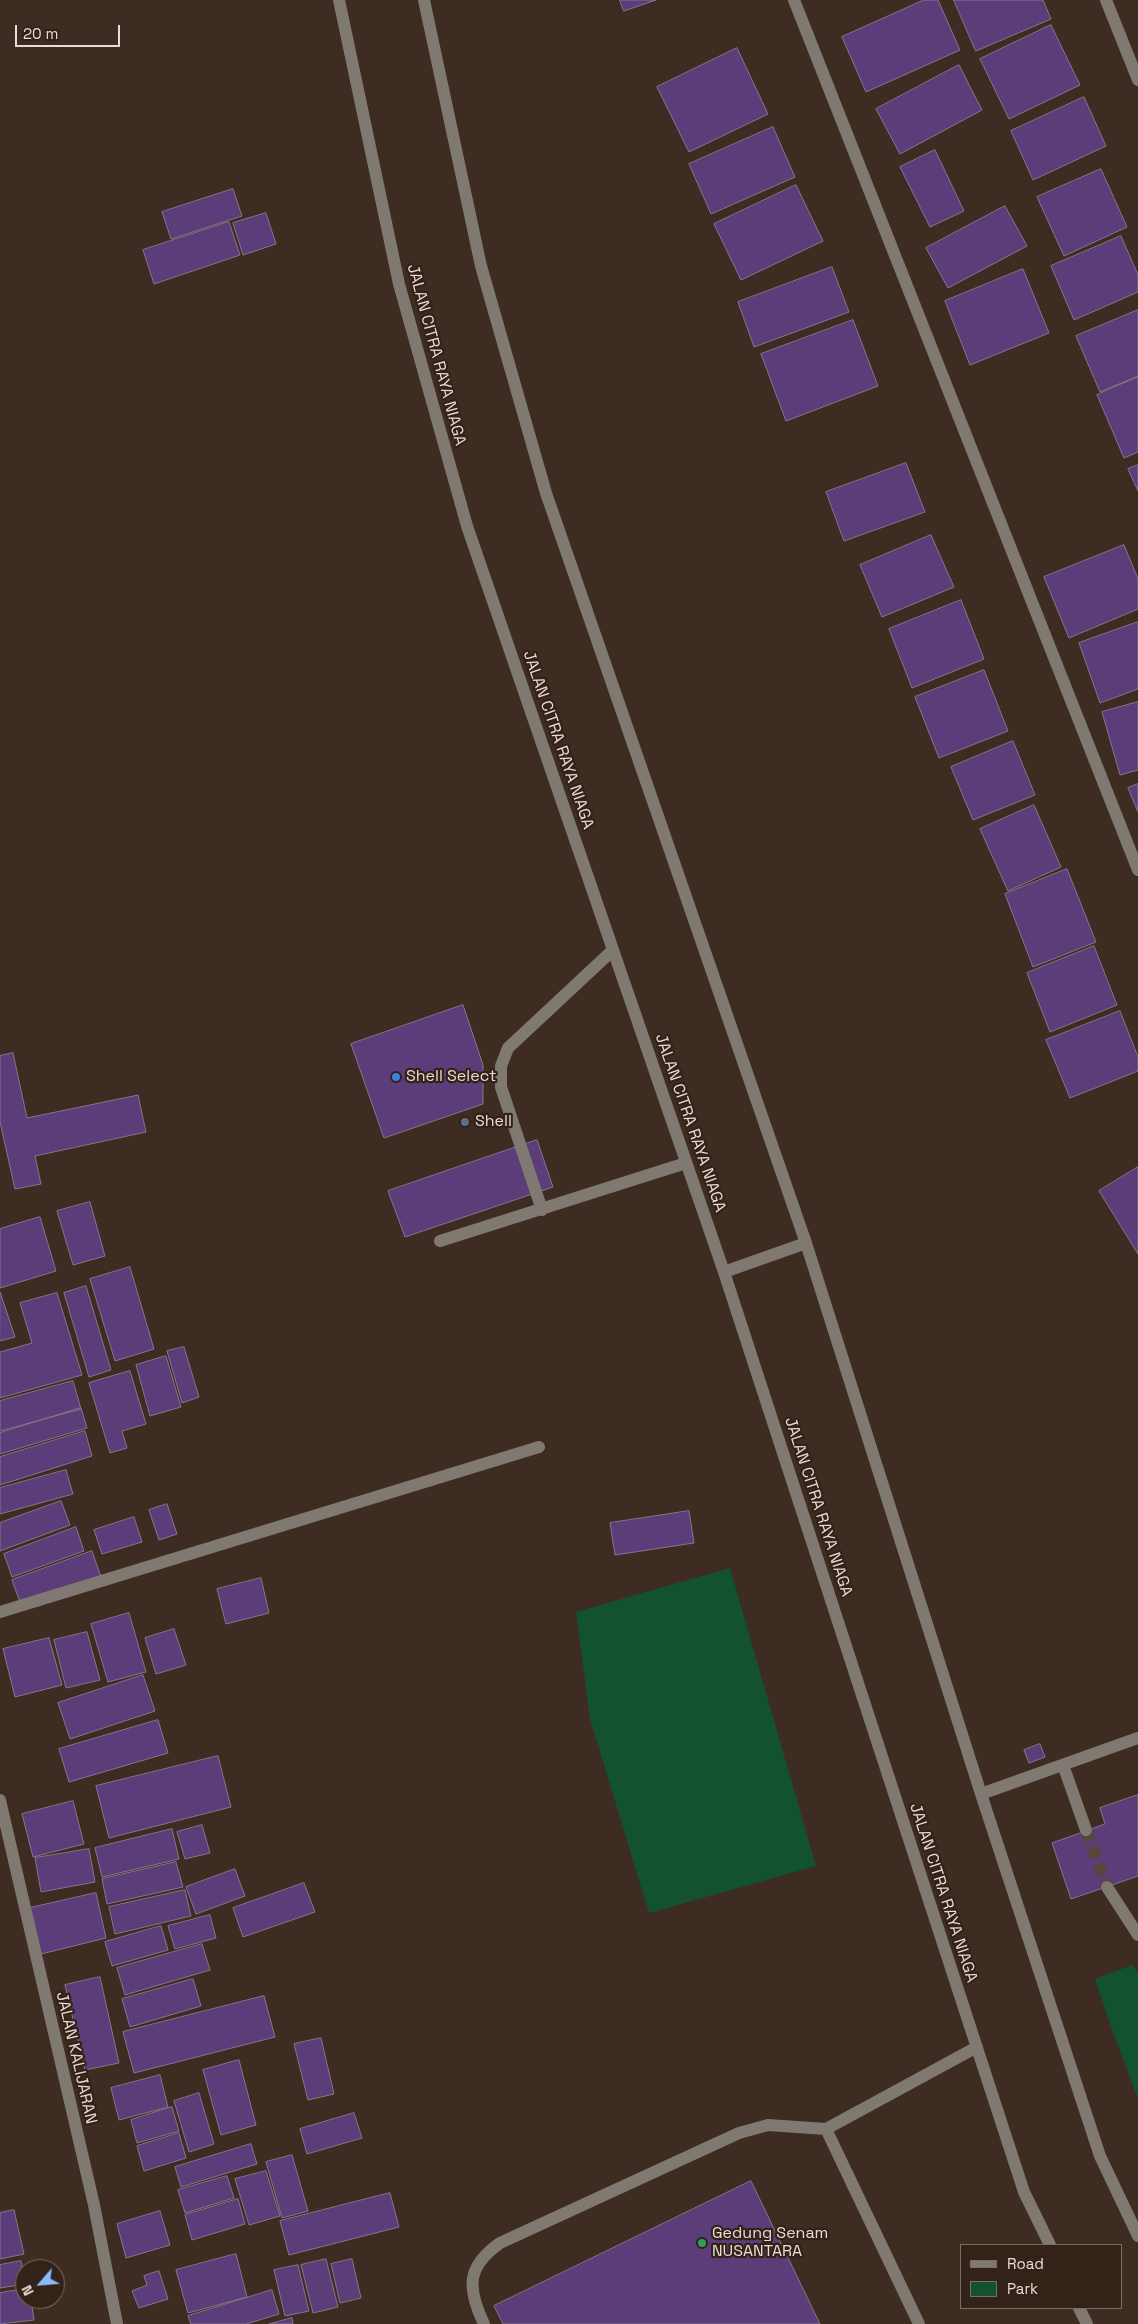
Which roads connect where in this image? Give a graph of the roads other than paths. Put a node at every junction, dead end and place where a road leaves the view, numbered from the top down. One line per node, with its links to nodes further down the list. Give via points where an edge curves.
1 (339, 0): 7 (street, JALAN CITRA RAYA NIAGA, via 398,284 466,526)
2 (424, 0): 11 (street, via 481,266 546,494)
3 (794, 0): 6 (street)
4 (1106, 0): 5 (street)
5 (1138, 80)
6 (1138, 870)
7 (613, 950): 8 (street, JALAN CITRA RAYA NIAGA); 9 (street, via 508,1048 501,1066 501,1087)
8 (686, 1163): 9 (street); 12 (street, JALAN CITRA RAYA NIAGA)
9 (542, 1210): 10 (street)
10 (440, 1242)
11 (806, 1243): 12 (street); 17 (street)
12 (724, 1272): 22 (street, JALAN CITRA RAYA NIAGA)
13 (539, 1447): 14 (street)
14 (0, 1612)
15 (1138, 1738): 16 (street)
16 (1063, 1765): 17 (street); 19 (street)
17 (981, 1794): 24 (street, via 1100,2156)
18 (0, 1800): 27 (street, JALAN KALIJARAN, via 92,2196)
19 (1086, 1830)
20 (1107, 1887): 21 (street)
21 (1137, 1932)
22 (977, 2047): 23 (street); 25 (street, JALAN CITRA RAYA NIAGA, via 1024,2192)
23 (826, 2129): 28 (street, via 768,2125 739,2133 500,2243 476,2266 471,2287 474,2304); 29 (street)
24 (1138, 2236)
25 (1050, 2244)
26 (1080, 2309): 30 (street)
27 (117, 2324)
28 (484, 2324)
29 (919, 2324)
30 (1087, 2324)

